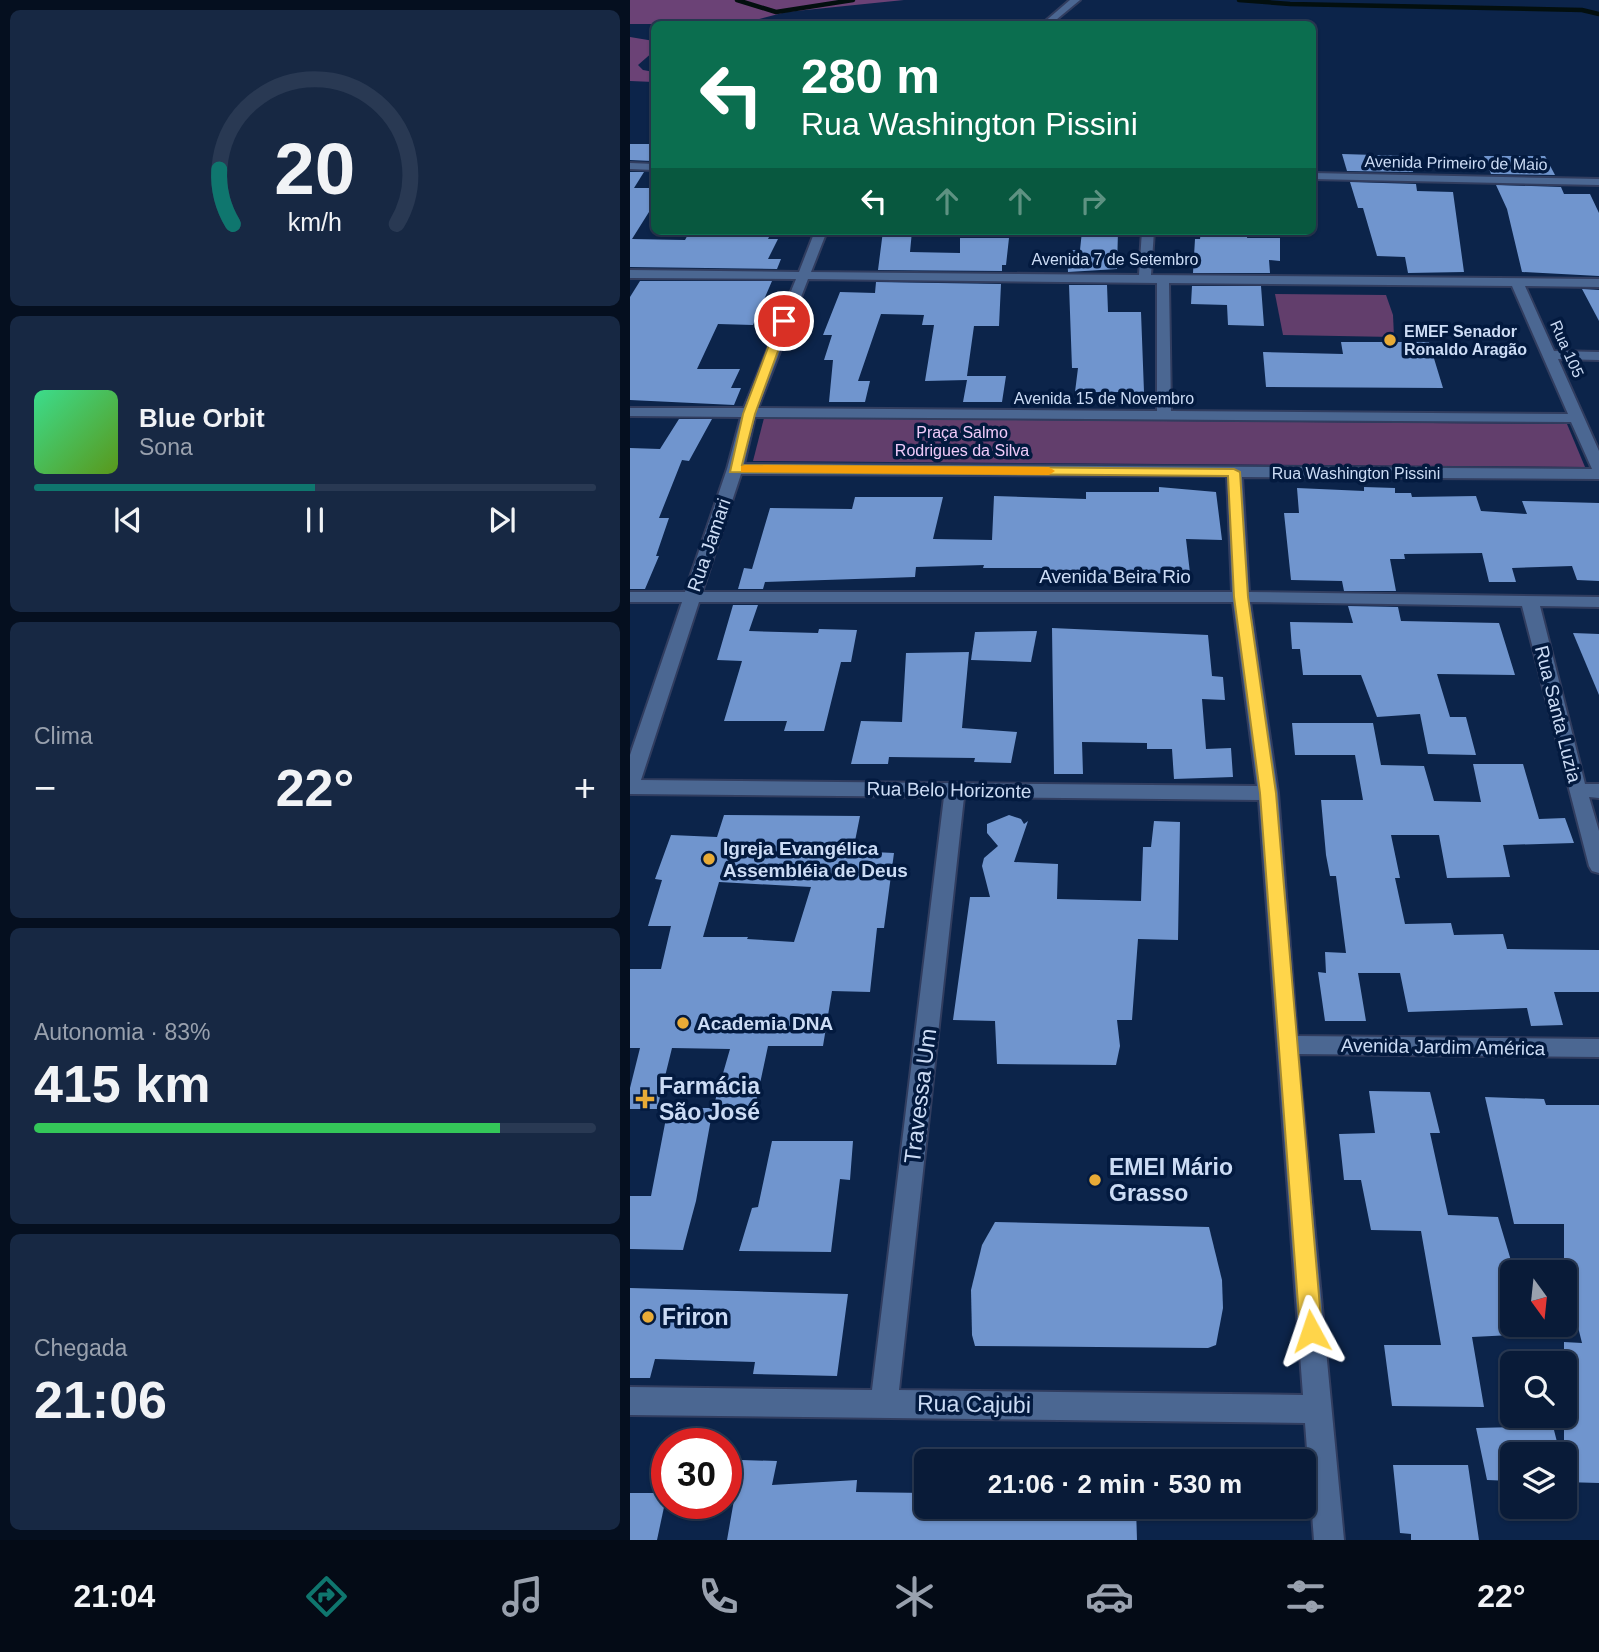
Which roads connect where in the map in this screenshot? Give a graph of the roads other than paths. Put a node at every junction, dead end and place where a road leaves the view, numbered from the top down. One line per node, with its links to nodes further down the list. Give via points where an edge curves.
1 (1076, 0): 2 (street)
2 (1050, 21)
3 (630, 166): 4 (street)
4 (651, 167)
5 (1316, 176): 6 (street, Avenida Primeiro de Maio)
6 (1599, 182)
7 (819, 235): 10 (street, Rua Jamari)
8 (1148, 235): 11 (street)
9 (630, 274): 10 (street, Avenida 7 de Setembro)
10 (801, 275): 11 (street, Avenida 7 de Setembro); 18 (street, Rua Jamari)
11 (1145, 277): 12 (street, Avenida 7 de Setembro)
12 (1163, 277): 13 (street, Avenida 7 de Setembro); 19 (street)
13 (1517, 283): 14 (street, Avenida 7 de Setembro); 15 (street, Rua 105)
14 (1599, 283)
15 (1552, 355): 16 (street); 20 (street, Rua 105)
16 (1599, 356)
17 (630, 412): 18 (street, Avenida 15 de Novembro)
18 (749, 414): 19 (street, Avenida 15 de Novembro); 22 (street, Rua Jamari)
19 (1164, 416): 20 (street, Avenida 15 de Novembro)
20 (1578, 418): 21 (street, Rua 105)
21 (1599, 468)
22 (735, 469): 23 (street, Rua Washington Pissini); 26 (street, Rua Jamari)
23 (1234, 472): 24 (street, Rua Washington Pissini); 27 (street)
24 (1599, 474)
25 (630, 597): 26 (street, Avenida Beira Rio)
26 (691, 597): 27 (street, Avenida Beira Rio); 30 (street, Rua Jamari)
27 (1241, 597): 28 (street, Avenida Beira Rio); 34 (street)
28 (1530, 602): 29 (street, Avenida Beira Rio); 32 (street, Rua Santa Luzia)
29 (1599, 602)
30 (630, 785): 31 (street, Rua Belo Horizonte)
31 (955, 790): 34 (street, Rua Belo Horizonte); 39 (street, Travessa Um)
32 (1577, 790): 33 (street); 35 (street, Rua Santa Luzia)
33 (1599, 791)
34 (1268, 793): 36 (street)
35 (1599, 866)
36 (1286, 1045): 37 (street, Avenida Jardim América); 40 (street)
37 (1599, 1048)
38 (630, 1401): 39 (street, Rua Cajubi)
39 (884, 1403): 40 (street, Rua Cajubi)
40 (1318, 1409): 41 (street)
41 (1329, 1540)

